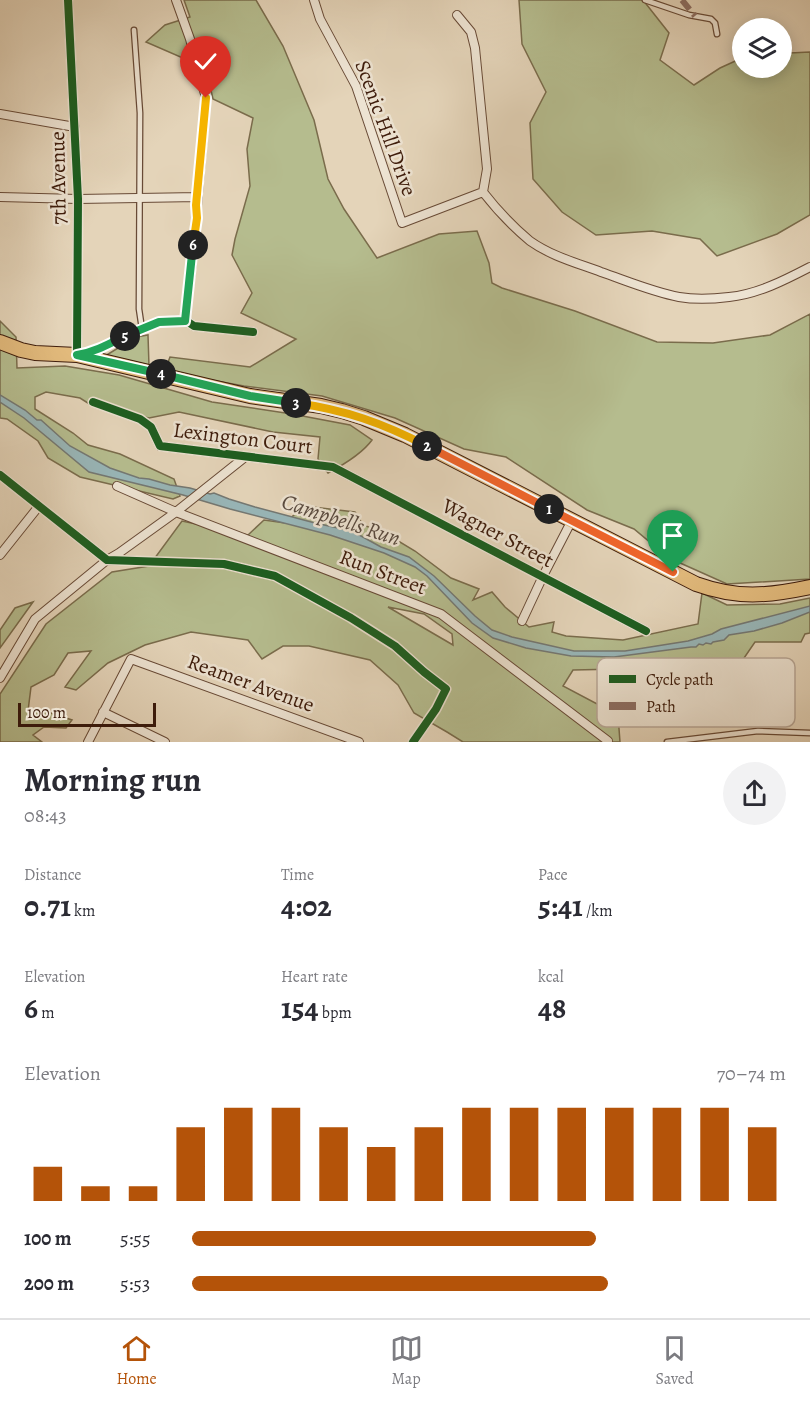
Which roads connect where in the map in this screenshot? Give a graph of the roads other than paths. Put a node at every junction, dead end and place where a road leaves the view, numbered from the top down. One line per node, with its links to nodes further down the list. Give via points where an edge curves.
1 (68, 0): 9 (street, 7th Avenue)
2 (176, 0): 12 (street, via 206,98)
3 (314, 0): 10 (street, Scenic Hill Drive, via 356,86 402,223)
4 (645, 0): 7 (lane, via 711,19)
5 (457, 15): 10 (street, via 471,32 475,48 487,169)
6 (134, 30): 13 (lane, via 140,113)
7 (717, 34)
8 (0, 114): 9 (street)
9 (75, 127): 14 (street, 7th Avenue)
10 (483, 192): 15 (street, via 531,242 551,253 678,297 731,297 756,291)
11 (0, 197): 14 (street)
12 (198, 197): 13 (street); 16 (street)
13 (140, 198): 14 (street); 17 (lane)
14 (78, 199): 20 (street, 7th Avenue)
15 (810, 267)
16 (185, 321): 17 (street, via 159,322); 18 (street, via 195,326)
17 (142, 329): 20 (street)
18 (253, 332)
19 (0, 342): 20 (main road, via 35,353)
20 (77, 355): 28 (main road, via 226,391 321,406 364,418 412,438)
21 (93, 402): 22 (street, Lexington Court, via 151,427 160,446)
22 (245, 457): 23 (street, Lexington Court); 27 (street)
23 (333, 467): 31 (street, Wagner Street)
24 (0, 475): 26 (street)
25 (117, 486): 27 (street, Run Street)
26 (39, 506): 29 (street); 30 (street)
27 (176, 512): 30 (street); 42 (street, Run Street, via 441,614)
28 (572, 520): 31 (street); 32 (main road, via 713,590 750,595)
29 (0, 555)
30 (107, 560): 35 (street, via 35,619); 41 (street, via 224,564 275,576 351,618 396,646 446,689)
31 (543, 576): 33 (street); 34 (street, Wagner Street)
32 (810, 586)
33 (522, 621)
34 (646, 632)
35 (0, 678)
36 (104, 712): 38 (street); 39 (street); 40 (street, Reamer Avenue, via 131,659)
37 (810, 733): 43 (lane, via 758,731)
38 (88, 742)
39 (165, 742)
40 (359, 742)
41 (413, 742)
42 (609, 742)
43 (668, 742)

